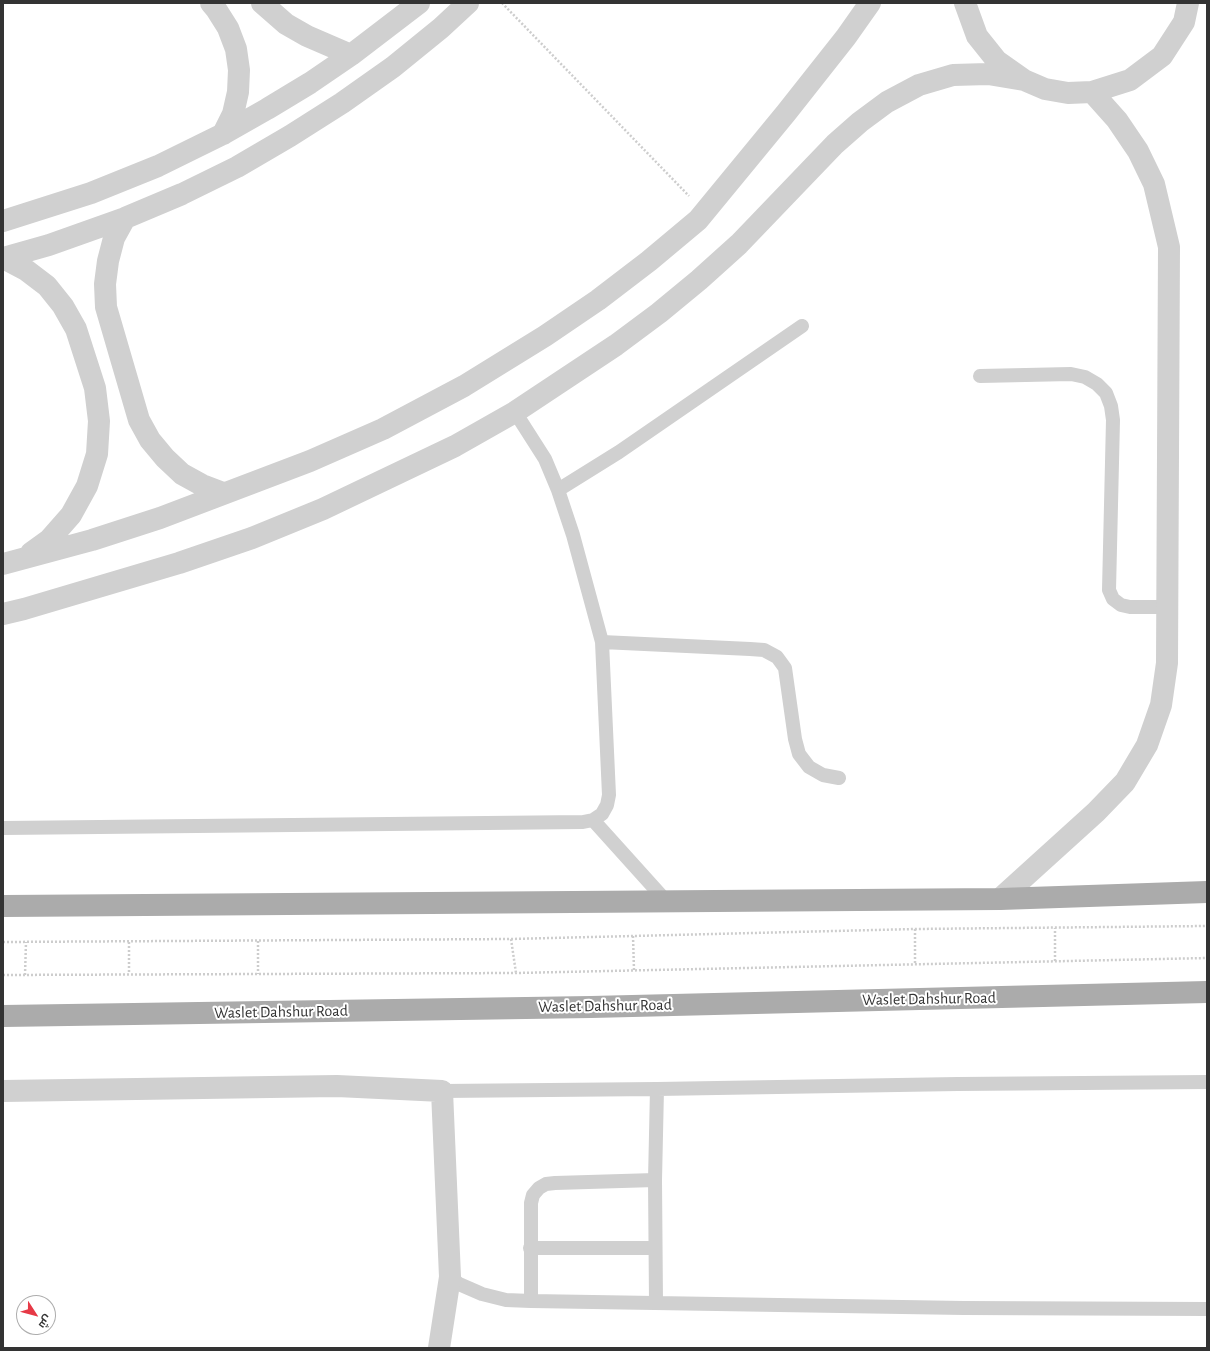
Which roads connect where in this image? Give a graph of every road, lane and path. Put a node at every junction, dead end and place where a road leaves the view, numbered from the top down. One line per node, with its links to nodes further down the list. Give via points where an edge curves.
1 (211, 3): 12 (street, via 228,28 236,49 239,70 233,114)
2 (262, 3): 9 (street, via 286,24 328,47)
3 (419, 3): 9 (street)
4 (468, 3): 14 (street, via 392,67 290,136 237,167)
5 (502, 3): 13 (path)
6 (870, 3): 13 (street, via 786,113)
7 (965, 3): 10 (street, via 977,36 997,61)
8 (1188, 3): 11 (street, via 1184,22 1162,56 1130,80)
9 (351, 56): 12 (street, via 310,84)
10 (1024, 80): 11 (street, via 1045,89 1068,93); 19 (street, via 988,74 953,75 919,85 887,102 835,144 739,244 699,280 616,345)
11 (1092, 92): 23 (street, via 1117,120 1138,151 1154,184 1169,247)
12 (223, 134): 15 (street, via 158,166 91,193)
13 (704, 212): 21 (street, via 698,220 598,300 464,386 383,429 310,461)
14 (125, 218): 16 (street); 21 (street, via 114,238 108,261 106,307 139,420 164,458 182,474)
15 (3, 221)
16 (3, 258): 22 (street, via 26,270 46,286 63,306 76,329 95,388 99,421 97,454 87,486 71,515 49,540)
17 (802, 326): 20 (lane)
18 (980, 376): 23 (lane, via 1071,374 1085,377 1106,393 1111,406 1112,420 1109,590 1121,605 1130,608)
19 (515, 412): 20 (lane, via 545,459); 24 (street, via 400,473 252,538 179,563)
20 (558, 490): 25 (lane)
21 (223, 493): 22 (street, via 160,518)
22 (12, 562)
23 (1167, 607): 30 (street, via 1167,663 1161,705 1147,745 1125,782 1096,812)
24 (3, 614)
25 (602, 642): 26 (lane, via 764,650 776,657 785,668 799,754 809,767 823,775); 27 (lane, via 609,795 602,814)
26 (839, 778)
27 (593, 820): 28 (lane); 31 (lane)
28 (3, 828)
29 (1207, 892): 30 (main road)
30 (1000, 898): 31 (main road)
31 (666, 901): 32 (main road)
32 (3, 906)
33 (1207, 926): 34 (path)
34 (1055, 928): 35 (path); 43 (path)
35 (915, 929): 36 (path); 44 (path)
36 (633, 936): 37 (path); 45 (path)
37 (511, 939): 38 (path); 46 (path)
38 (258, 941): 41 (path); 48 (path)
39 (3, 942): 40 (path)
40 (26, 942): 41 (path); 50 (path)
41 (129, 942): 47 (path)
42 (1207, 958): 43 (path)
43 (1055, 961): 44 (path)
44 (915, 964): 45 (path)
45 (634, 970): 46 (path)
46 (516, 973): 48 (path)
47 (129, 974): 48 (path); 50 (path)
48 (258, 974)
49 (3, 975): 50 (path)
50 (25, 975)
51 (1207, 992): 52 (main road, Waslet Dahshur Road, via 583,1007)
52 (3, 1016)
53 (1207, 1082): 54 (lane)
54 (657, 1089): 56 (lane); 57 (lane)
55 (3, 1091): 56 (street, via 337,1086)
56 (442, 1091): 60 (street)
57 (655, 1180): 58 (lane, via 546,1184 539,1188 531,1203); 59 (lane)
58 (530, 1248): 59 (lane); 61 (lane)
59 (656, 1248): 62 (lane)
60 (450, 1277): 61 (lane, via 482,1294 506,1300); 64 (street)
61 (531, 1301): 62 (lane)
62 (656, 1303): 63 (lane, via 972,1308)
63 (1207, 1308)
64 (439, 1348)

